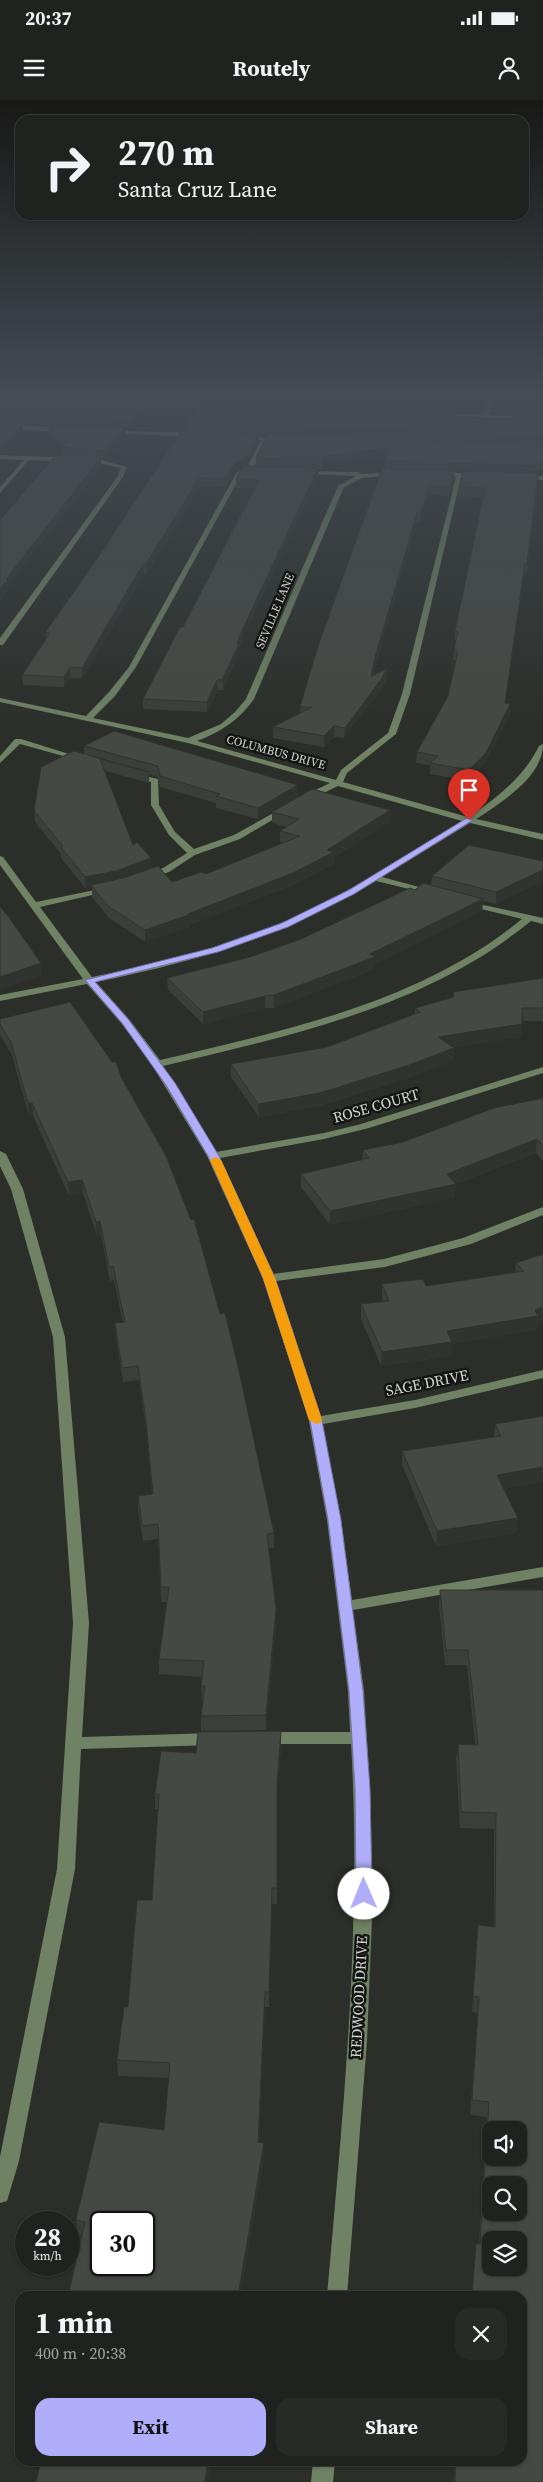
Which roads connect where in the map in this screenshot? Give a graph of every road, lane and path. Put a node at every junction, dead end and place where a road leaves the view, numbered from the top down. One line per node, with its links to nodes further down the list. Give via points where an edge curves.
1 (96, 509): 5 (street)
2 (219, 509): 7 (street, via 132,667)
3 (329, 509): 8 (street, SEVILLE LANE, via 250,699 230,723)
4 (451, 509): 13 (street, via 406,694 392,734 344,772)
5 (0, 643)
6 (0, 700): 7 (street, COLUMBUS DRIVE)
7 (89, 718): 8 (street, COLUMBUS DRIVE)
8 (189, 741): 13 (street, COLUMBUS DRIVE)
9 (543, 746): 14 (street, via 518,781)
10 (0, 761): 11 (street, via 18,741)
11 (90, 762)
12 (126, 772): 16 (street, via 155,781 155,805 172,833)
13 (339, 782): 14 (street, COLUMBUS DRIVE); 16 (street, via 237,837)
14 (469, 820): 15 (street, COLUMBUS DRIVE); 18 (street)
15 (543, 837)
16 (192, 853): 19 (street, via 166,870)
17 (0, 859): 23 (street, REDWOOD DRIVE)
18 (374, 878): 21 (street); 26 (street, via 285,925 215,950)
19 (138, 880)
20 (120, 886): 23 (street)
21 (438, 895)
22 (456, 900): 24 (street)
23 (34, 906): 26 (street, REDWOOD DRIVE)
24 (529, 918): 25 (street); 28 (street, via 502,940 459,967 368,1006 303,1029)
25 (543, 921)
26 (89, 980): 27 (street); 28 (street, REDWOOD DRIVE, via 125,1021)
27 (0, 998)
28 (156, 1064): 31 (street, REDWOOD DRIVE)
29 (543, 1070): 31 (street, ROSE COURT, via 365,1126)
30 (0, 1154): 41 (street, via 17,1190 59,1337 82,1623)
31 (213, 1156): 33 (street, REDWOOD DRIVE)
32 (543, 1211): 33 (street, via 467,1241 385,1262)
33 (269, 1278): 35 (street, REDWOOD DRIVE)
34 (543, 1374): 35 (street, SAGE DRIVE, via 415,1404)
35 (316, 1421): 37 (street, REDWOOD DRIVE)
36 (543, 1572): 37 (street)
37 (345, 1606): 39 (street, REDWOOD DRIVE)
38 (247, 1738): 39 (street)
39 (359, 1738): 43 (street, REDWOOD DRIVE, via 364,1894 358,2041)
40 (228, 1739): 41 (street)
41 (74, 1743): 42 (street, via 66,1869)
42 (0, 2194)
43 (337, 2291)
44 (324, 2466): 45 (street)
45 (322, 2482)

